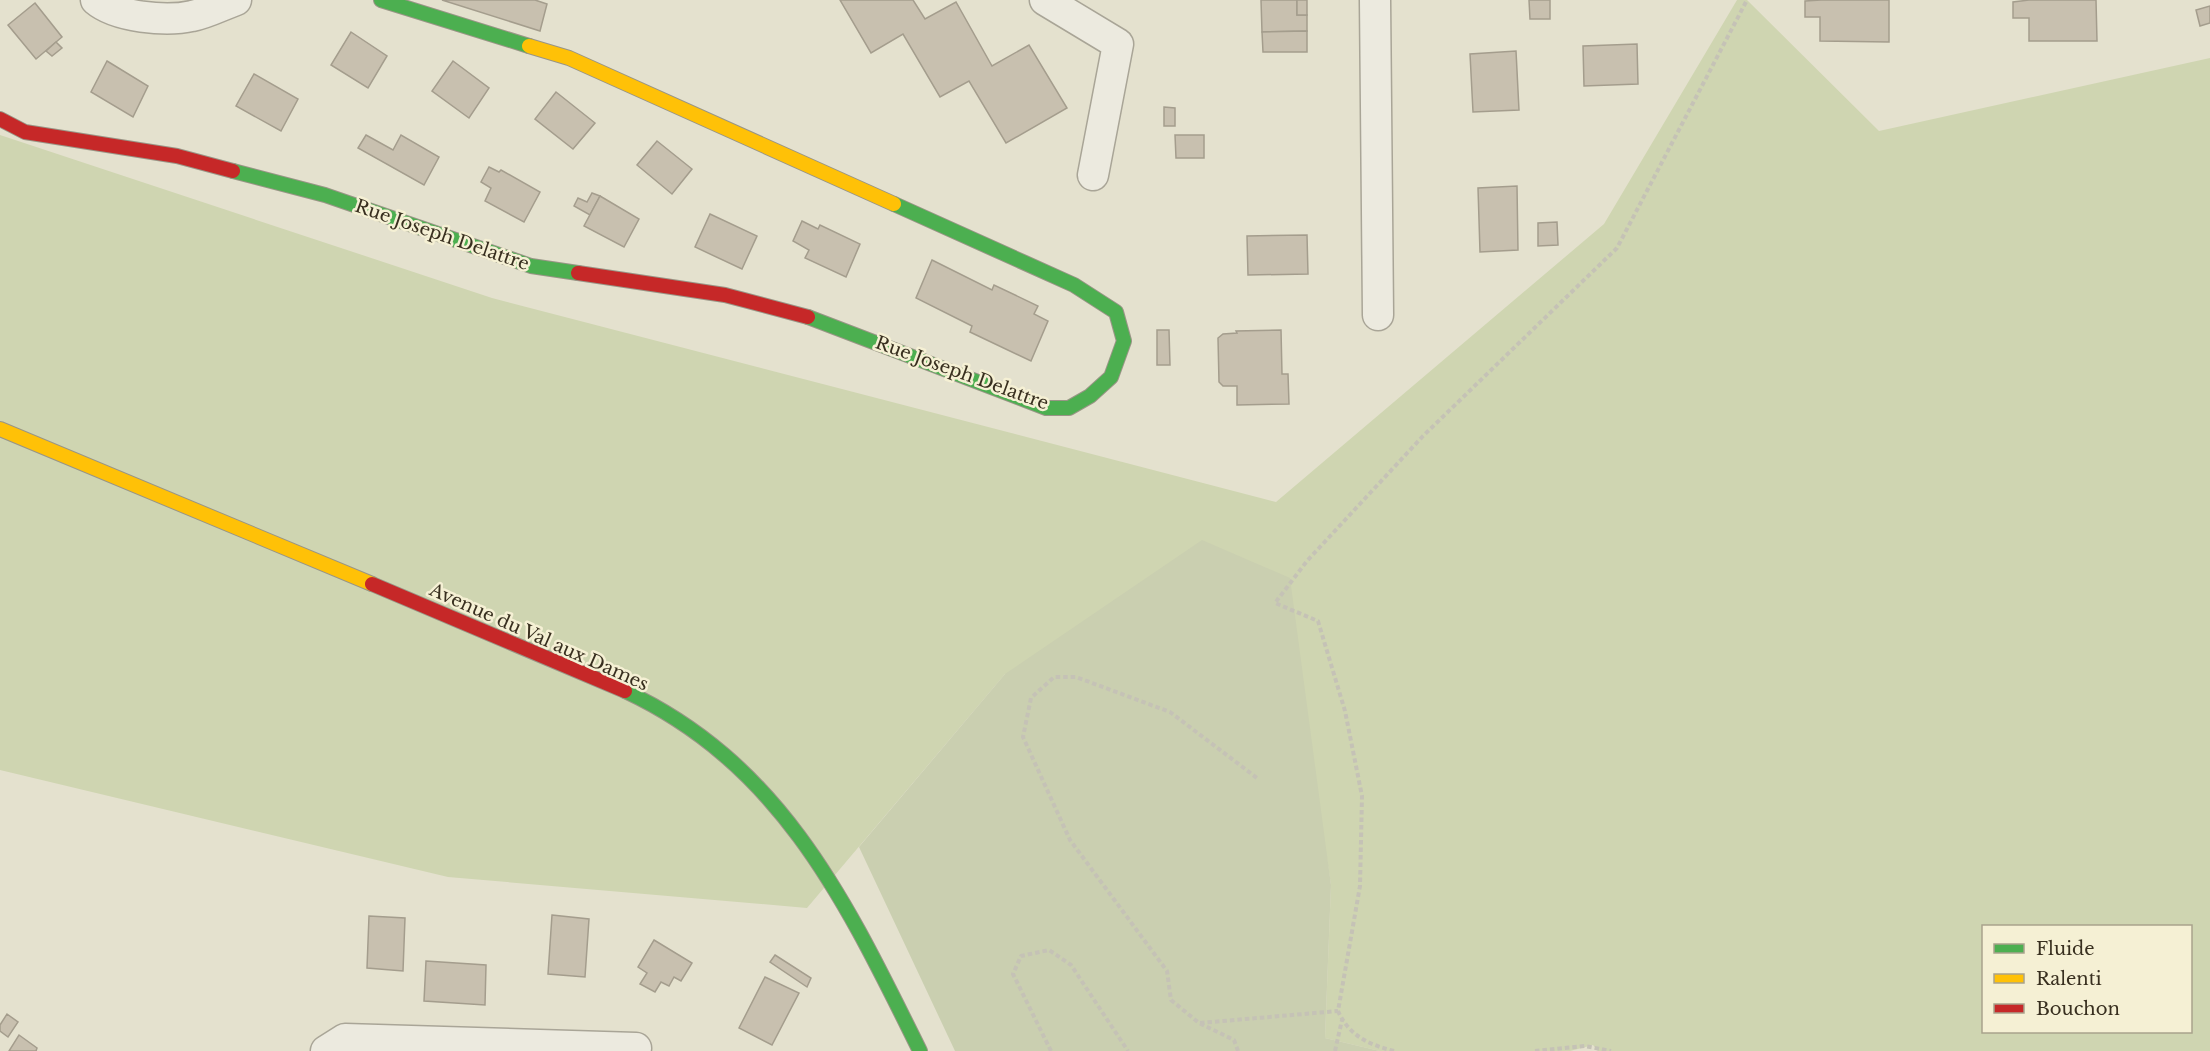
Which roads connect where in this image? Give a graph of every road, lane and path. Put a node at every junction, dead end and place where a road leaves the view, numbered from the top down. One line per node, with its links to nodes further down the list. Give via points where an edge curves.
1 (96, 0): 2 (street, via 104,7 146,18 191,16)
2 (236, 0)
3 (381, 0): 7 (street, Rue Joseph Delattre, via 569,58 1074,285 1116,312 1124,341 1111,377 1069,408 1046,408 813,318 725,295 531,266 325,195 177,156 25,132)
4 (1045, 0): 8 (street, via 1118,44)
5 (1375, 0): 9 (street)
6 (1747, 0): 12 (path, via 1617,248 1423,436 1307,561 1275,603 1318,621 1345,711 1362,795 1360,886)
7 (0, 119)
8 (1094, 175)
9 (1378, 315)
10 (0, 429): 17 (street, Avenue du Val aux Dames, via 623,690 676,718 727,759 801,836 837,889)
11 (1257, 778): 14 (path, via 1170,712 1076,677 1054,677 1031,698 1023,737 1070,840 1167,971 1171,1000)
12 (1338, 1011): 13 (path); 14 (path)
13 (1342, 1020): 21 (path); 22 (path, via 1359,1038)
14 (1199, 1023): 20 (path, via 1234,1040)
15 (636, 1048): 16 (street, via 345,1039)
16 (326, 1051)
17 (920, 1051)
18 (1051, 1051): 19 (path, via 1013,974 1021,956 1048,950 1071,965)
19 (1128, 1051)
20 (1238, 1051)
21 (1335, 1051)
22 (1394, 1051)
23 (1535, 1051): 24 (path, via 1585,1046)
24 (1611, 1051)

